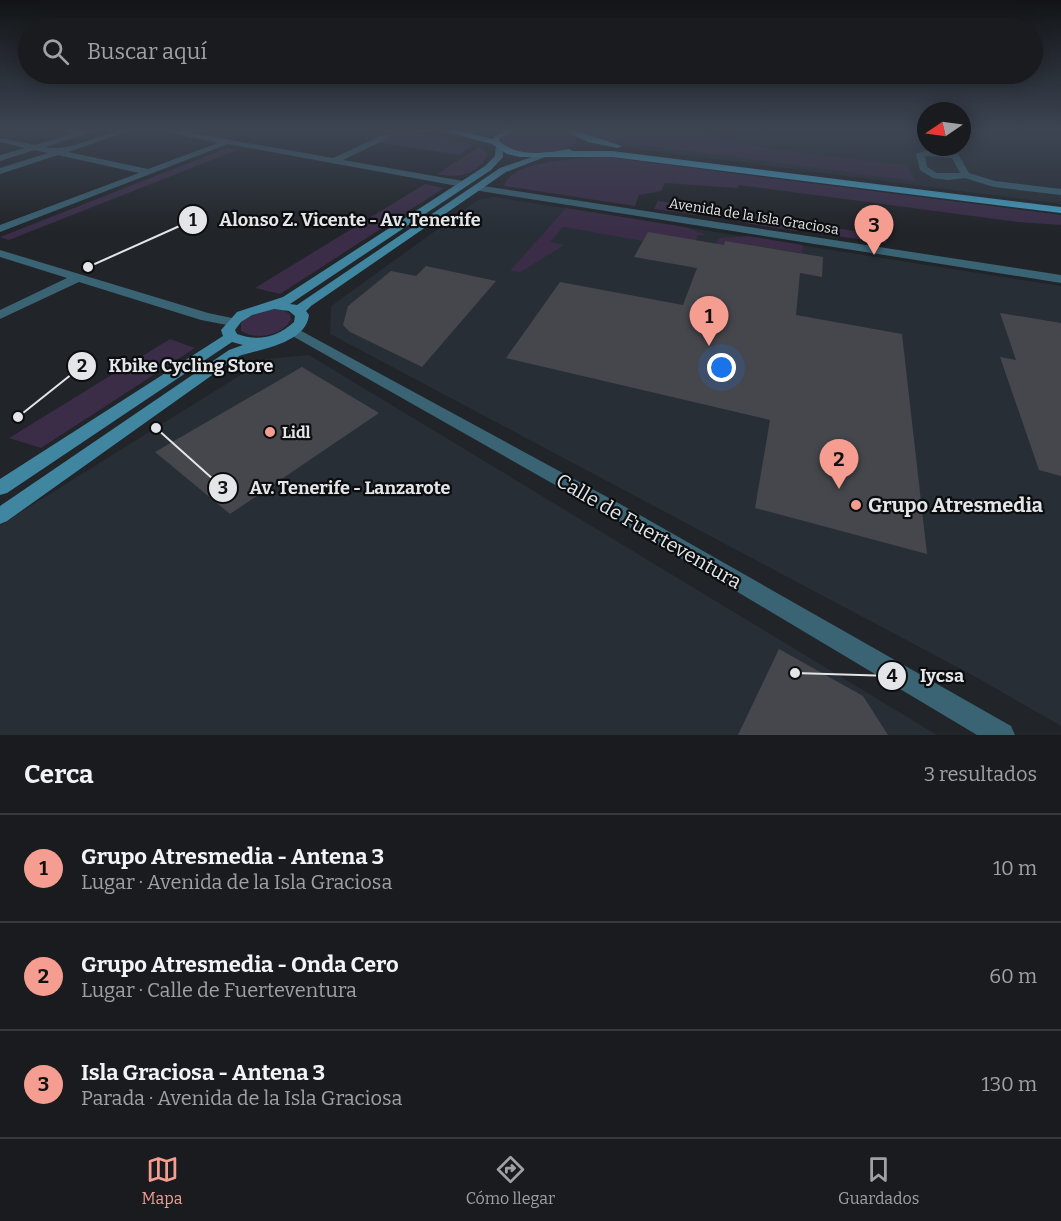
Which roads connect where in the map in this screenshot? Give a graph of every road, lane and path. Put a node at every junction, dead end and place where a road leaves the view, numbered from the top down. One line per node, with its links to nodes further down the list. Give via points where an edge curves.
1 (22, 164): 11 (street)
2 (112, 164): 12 (street)
3 (170, 164): 12 (street)
4 (352, 164): 15 (street)
5 (493, 164): 15 (main road)
6 (521, 164): 16 (main road, via 503,170)
7 (696, 164): 20 (main road)
8 (756, 164): 17 (main road)
9 (922, 164): 14 (street, via 925,171)
10 (959, 164): 13 (street)
11 (0, 171)
12 (149, 172): 21 (street)
13 (965, 175): 14 (street); 18 (street, via 994,184)
14 (942, 176): 17 (street)
15 (462, 184): 25 (main road, via 288,300)
16 (477, 188): 24 (street, Avenida de la Isla Graciosa); 27 (main road, via 306,303)
17 (944, 189): 19 (main road)
18 (1061, 192)
19 (1061, 204)
20 (1061, 210)
21 (0, 229)
22 (0, 253): 23 (street)
23 (79, 277): 26 (street); 28 (street, via 206,317)
24 (1061, 279)
25 (274, 305): 27 (main road, via 287,306); 28 (main road, via 254,309)
26 (0, 315)
27 (296, 321): 29 (main road, via 281,338); 32 (street, Calle de Fuerteventura)
28 (231, 329): 29 (main road, via 242,342); 30 (main road)
29 (264, 342): 31 (main road, via 234,353)
30 (0, 488)
31 (0, 516)
32 (1002, 735)

